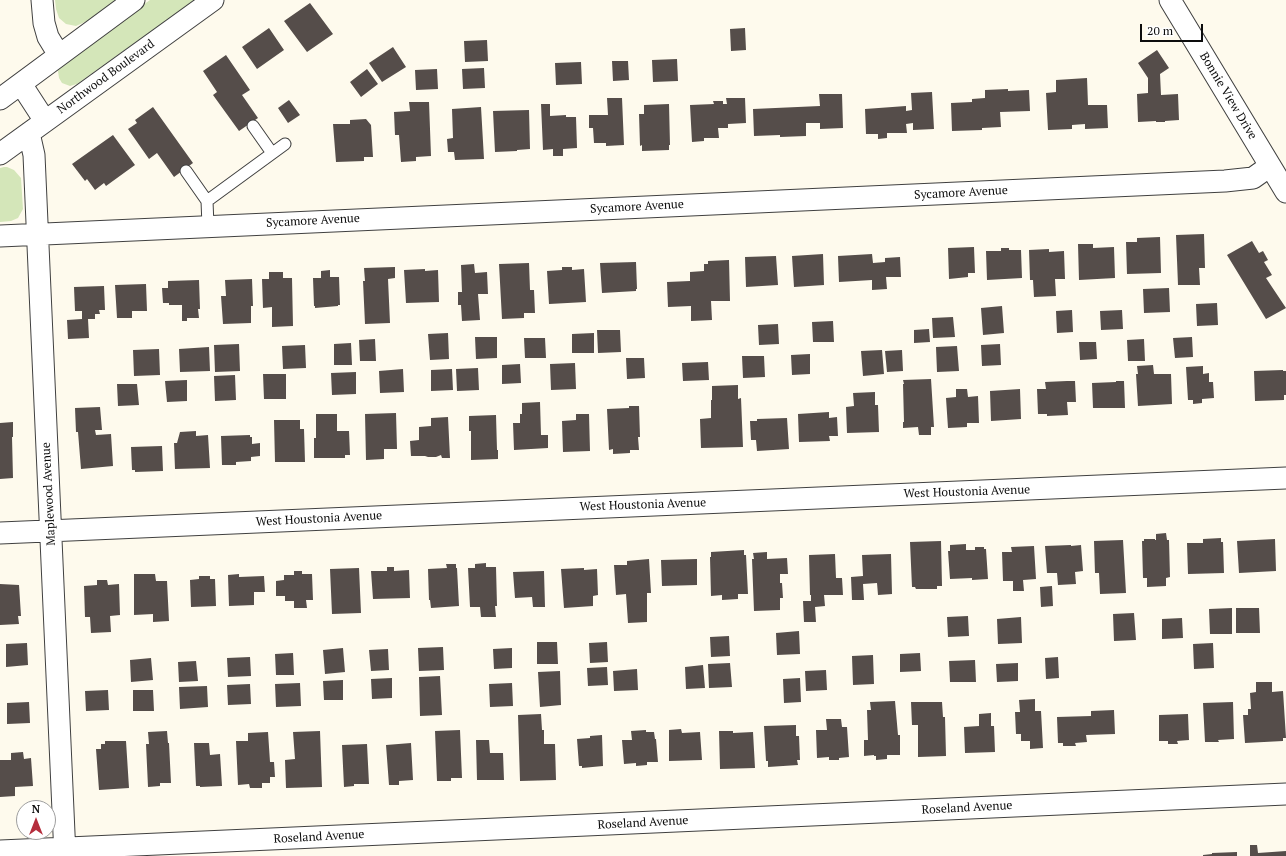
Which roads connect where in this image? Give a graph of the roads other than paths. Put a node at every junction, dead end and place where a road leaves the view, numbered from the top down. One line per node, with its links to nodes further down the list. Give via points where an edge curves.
1 (42, 0): 5 (street, via 48,37)
2 (134, 0): 5 (street)
3 (213, 0): 8 (street, Northwood Boulevard)
4 (1170, 0): 14 (street, Bonnie View Drive)
5 (59, 55): 6 (street)
6 (21, 84): 7 (street); 8 (street)
7 (0, 99)
8 (46, 120): 10 (street, Northwood Boulevard)
9 (252, 126): 12 (lane)
10 (29, 133): 13 (street, Northwood Boulevard); 19 (street, Maplewood Avenue, via 34,155)
11 (285, 144): 12 (lane)
12 (272, 153): 17 (lane)
13 (0, 154)
14 (1270, 166): 16 (street, Bonnie View Drive); 18 (street, Sycamore Avenue, via 1253,178 1231,181)
15 (186, 171): 17 (lane)
16 (1286, 192)
17 (207, 201): 18 (lane)
18 (208, 226): 19 (street, Sycamore Avenue)
19 (38, 234): 20 (street, Sycamore Avenue); 22 (street, Maplewood Avenue)
20 (0, 236)
21 (1286, 478): 22 (street, West Houstonia Avenue)
22 (51, 531): 23 (street, West Houstonia Avenue); 26 (street, Maplewood Avenue)
23 (0, 533)
24 (1286, 794): 26 (street, Roseland Avenue)
25 (0, 851): 26 (street, Roseland Avenue)
26 (65, 852)

